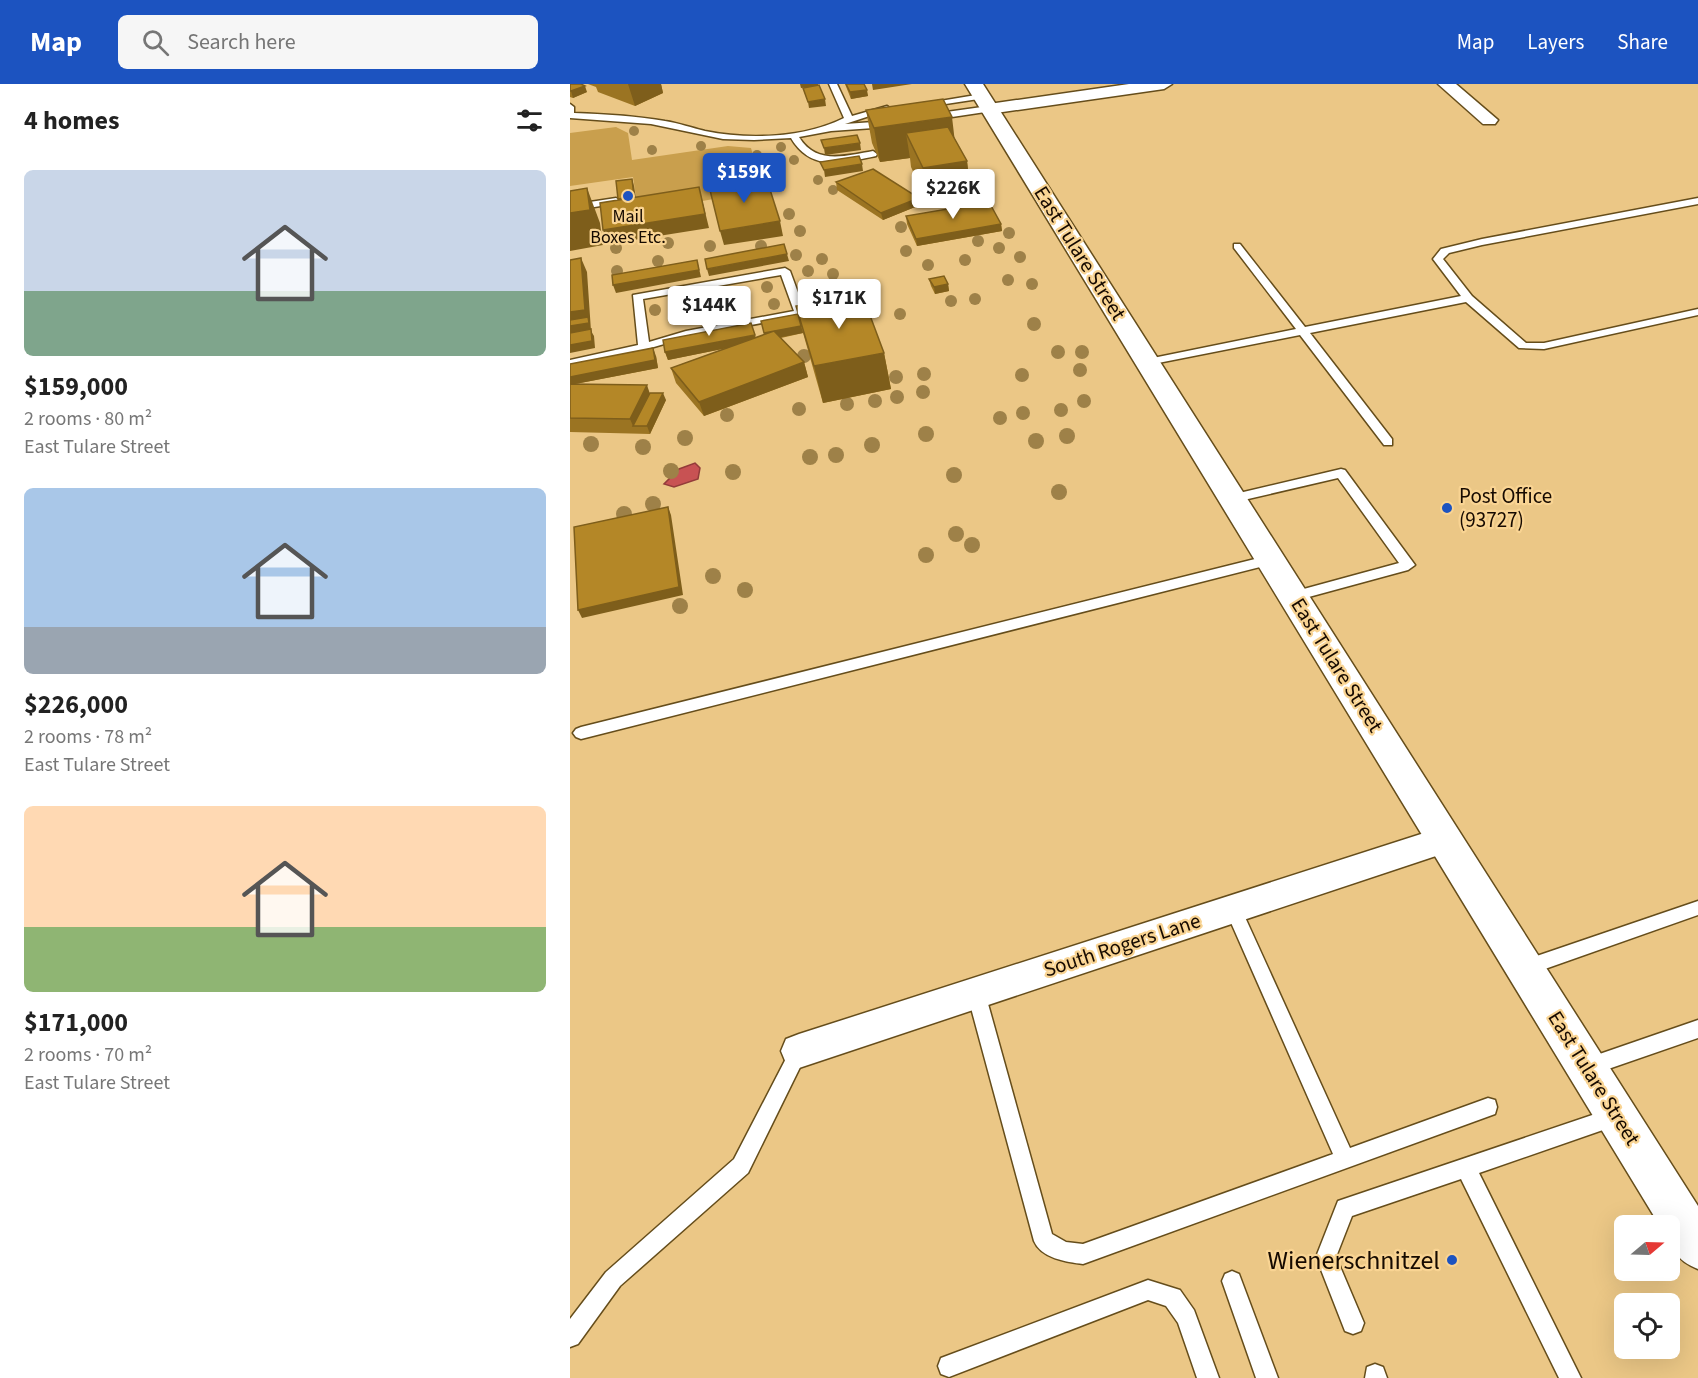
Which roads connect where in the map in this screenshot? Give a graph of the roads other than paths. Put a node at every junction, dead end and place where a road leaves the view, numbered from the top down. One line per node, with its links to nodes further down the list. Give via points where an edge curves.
1 (833, 84): 8 (lane)
2 (1164, 84): 4 (street)
3 (1446, 84): 10 (street)
4 (982, 96): 5 (lane); 9 (lane); 25 (main road, East Tulare Street)
5 (913, 106)
6 (570, 107): 13 (lane, via 570,115 665,123 708,134 760,139)
7 (902, 107): 8 (lane)
8 (849, 119): 12 (lane)
9 (918, 119)
10 (1489, 120)
11 (899, 122): 12 (lane)
12 (831, 128): 13 (lane)
13 (794, 136): 14 (lane, via 800,148 825,162)
14 (873, 154)
15 (616, 201): 17 (lane)
16 (1698, 201): 19 (lane, via 1445,251 1438,259)
17 (570, 208)
18 (1237, 246): 23 (lane)
19 (1468, 298): 21 (lane, via 1523,346 1544,346); 23 (lane)
20 (831, 307): 22 (lane)
21 (1698, 312)
22 (800, 313): 24 (lane, via 686,334); 24 (lane, via 785,271 637,297)
23 (1302, 332): 25 (lane); 27 (lane)
24 (644, 346): 26 (lane)
25 (1148, 362): 28 (main road, East Tulare Street)
26 (570, 363)
27 (1388, 442)
28 (1235, 498): 29 (main road, East Tulare Street); 30 (lane, via 1341,473 1408,565)
29 (1272, 560): 30 (main road, East Tulare Street); 31 (lane)
30 (1293, 596): 32 (main road, East Tulare Street)
31 (581, 734)
32 (1446, 838): 34 (street, South Rogers Lane); 35 (main road, East Tulare Street)
33 (1698, 908): 35 (lane)
34 (1233, 909): 36 (street, South Rogers Lane); 42 (lane)
35 (1525, 968): 39 (main road, East Tulare Street)
36 (976, 993): 38 (street, South Rogers Lane); 42 (lane, via 1044,1241 1064,1252 1083,1254)
37 (1698, 1029): 39 (lane)
38 (799, 1051): 47 (lane, via 741,1166 613,1279)
39 (1588, 1066): 41 (main road, East Tulare Street)
40 (1488, 1107): 42 (lane)
41 (1617, 1115): 43 (lane); 44 (main road, East Tulare Street)
42 (1345, 1159)
43 (1466, 1168): 46 (lane, via 1345,1208 1326,1257); 51 (lane)
44 (1698, 1247)
45 (1232, 1281): 50 (lane)
46 (1353, 1323)
47 (570, 1336)
48 (949, 1366): 49 (lane, via 1148,1290 1173,1297 1187,1317)
49 (1208, 1378)
50 (1267, 1378)
51 (1570, 1378)

